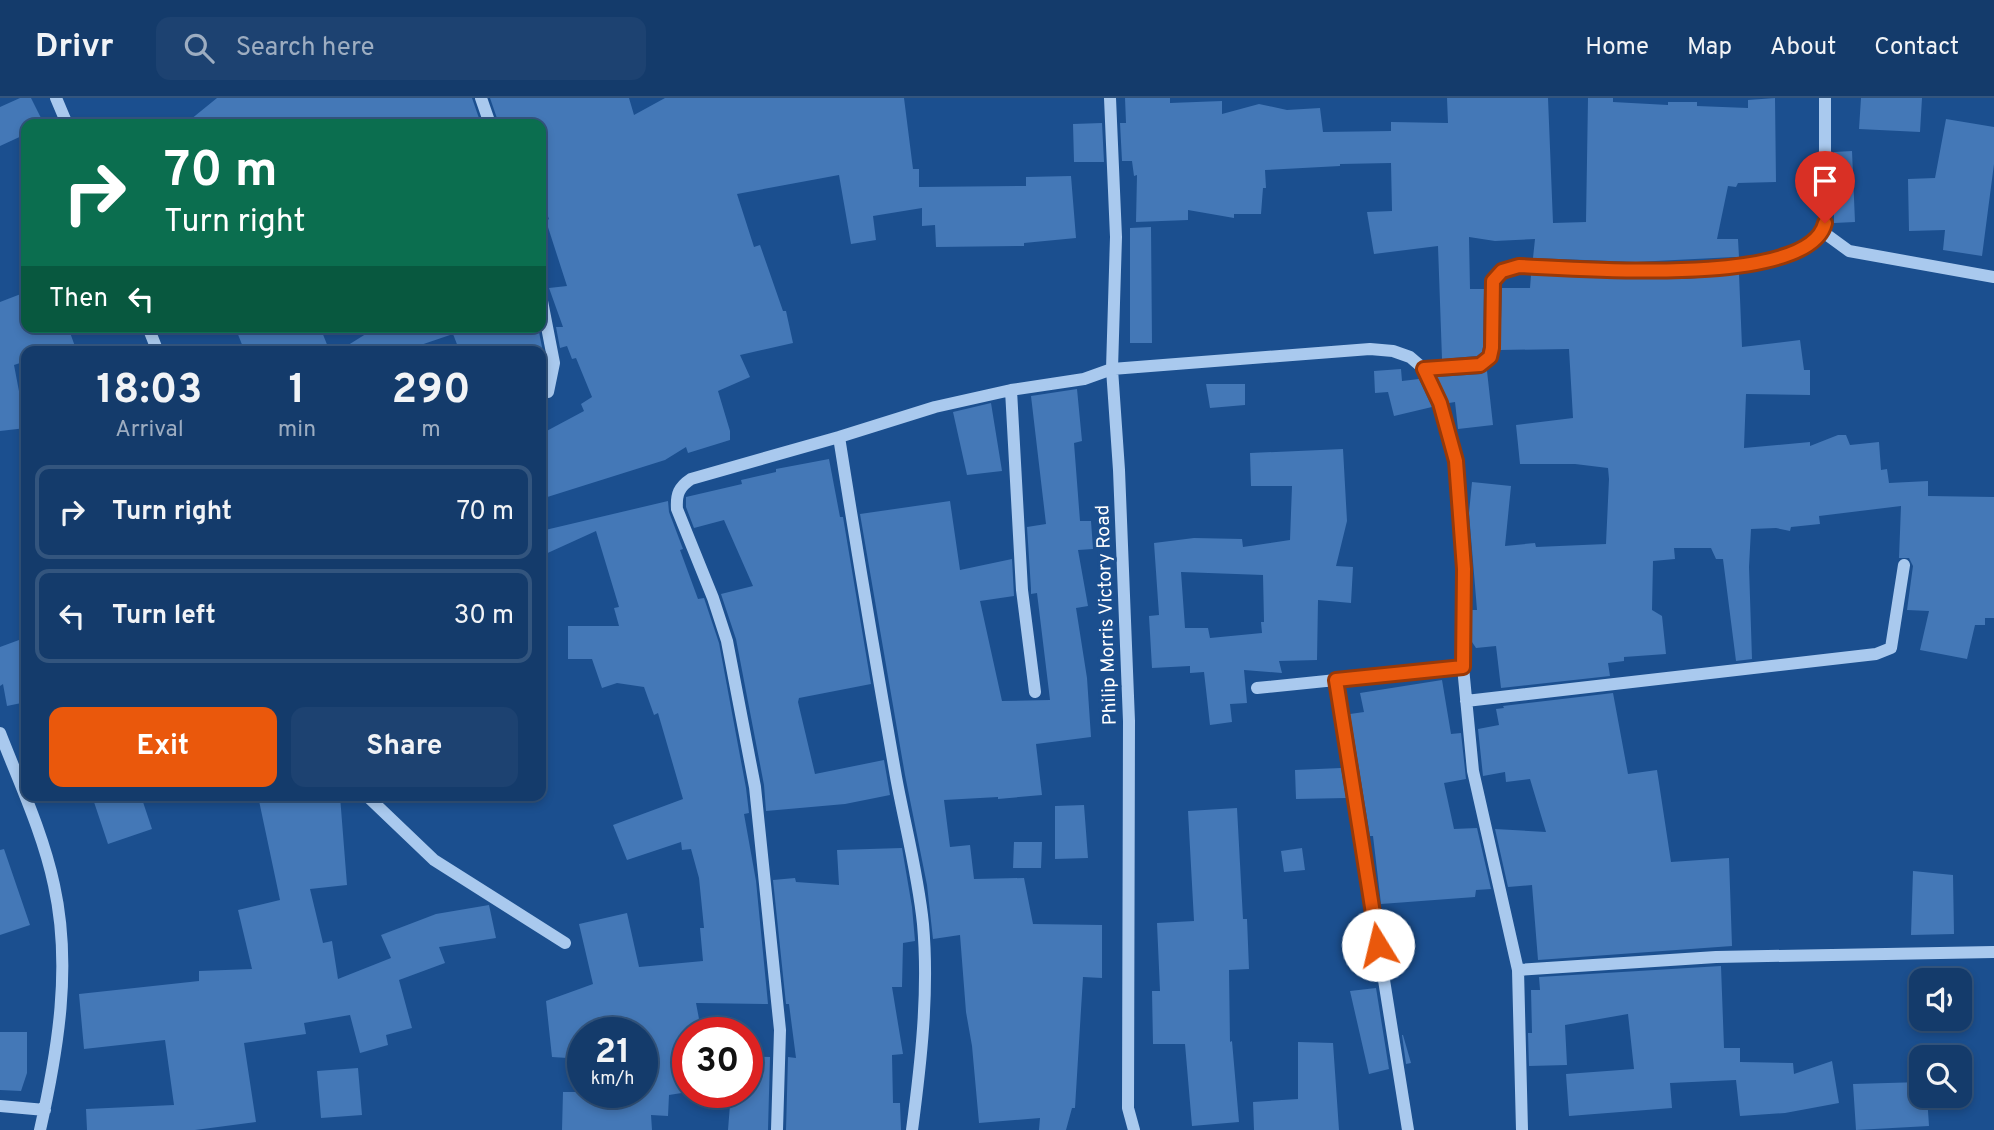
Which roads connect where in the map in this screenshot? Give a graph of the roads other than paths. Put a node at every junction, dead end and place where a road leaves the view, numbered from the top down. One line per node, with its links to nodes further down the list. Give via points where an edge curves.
1 (56, 98): 5 (street)
2 (481, 98): 6 (street)
3 (1110, 98): 10 (street, Philip Morris Victory Road, via 1116,237)
4 (1825, 98): 7 (street)
5 (65, 119)
6 (488, 119)
7 (1823, 232): 8 (street, via 1849,251); 11 (street, via 1798,251 1759,263 1672,272 1519,266 1502,271 1493,281 1490,357 1480,365)
8 (1994, 277)
9 (546, 322): 13 (street, via 554,363)
10 (1112, 369): 11 (street, via 1370,349 1410,357); 12 (street); 33 (street, Philip Morris Victory Road, via 1129,721 1128,1108)
11 (1424, 369): 16 (street, via 1440,403 1456,461 1464,569)
12 (1011, 390): 14 (street, via 935,407); 19 (street, via 1022,590)
13 (548, 392)
14 (839, 437): 31 (street, via 691,479 681,485 676,497 727,641 755,787 779,1018); 32 (street, via 923,924 923,1026)
15 (1904, 565): 20 (street, via 1891,648 1876,654)
16 (1463, 667): 17 (street); 20 (street)
17 (1336, 680): 18 (street); 34 (street)
18 (1257, 688)
19 (1035, 692)
20 (1466, 701): 27 (street, via 1473,771)
21 (0, 733): 22 (street)
22 (21, 788)
23 (26, 801): 29 (street, via 54,885 62,934 60,1018)
24 (373, 801): 25 (street, via 434,860)
25 (565, 943)
26 (1994, 952): 27 (street, via 1716,957)
27 (1518, 970): 35 (street)
28 (0, 1106): 29 (street)
29 (45, 1110): 30 (street)
30 (40, 1130)
31 (777, 1130)
32 (912, 1130)
33 (1134, 1130)
34 (1408, 1130)
35 (1522, 1130)

